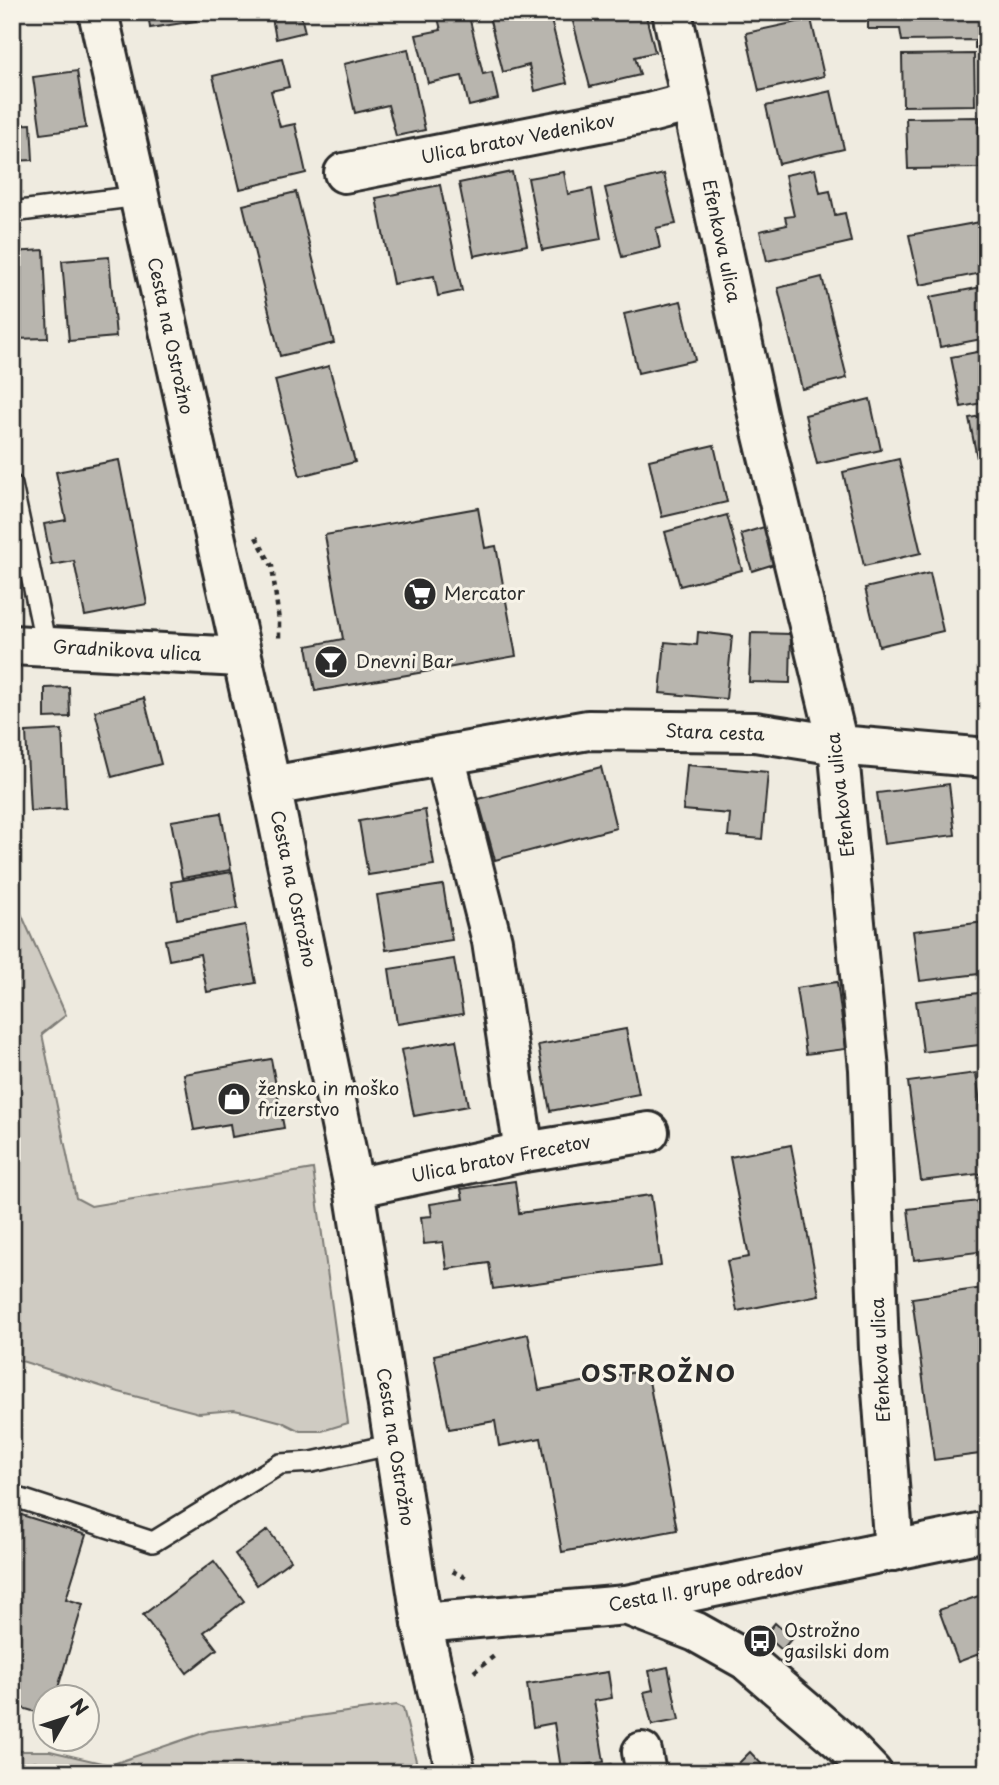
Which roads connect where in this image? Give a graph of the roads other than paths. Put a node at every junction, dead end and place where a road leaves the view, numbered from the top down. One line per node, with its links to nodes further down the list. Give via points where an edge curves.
1 (98, 12): 5 (street, Cesta na Ostrožno)
2 (672, 12): 3 (street, Efenkova ulica)
3 (691, 102): 4 (street, Ulica bratov Vedenikov); 10 (street, Efenkova ulica, via 759,419)
4 (344, 173)
5 (139, 196): 6 (lane); 9 (street, Cesta na Ostrožno)
6 (12, 212)
7 (12, 485): 8 (lane)
8 (29, 645): 9 (street, Gradnikova ulica)
9 (241, 657): 13 (street, Cesta na Ostrožno)
10 (838, 746): 11 (street, Stara cesta, via 755,732 588,730); 12 (street, Stara cesta); 20 (street, Efenkova ulica, via 869,1069 879,1350)
11 (445, 756): 13 (street, Stara cesta); 15 (street, via 492,941)
12 (987, 758)
13 (271, 786): 16 (street, Cesta na Ostrožno)
14 (649, 1132): 15 (street, Ulica bratov Frecetov)
15 (524, 1152): 16 (street, Ulica bratov Frecetov)
16 (354, 1188): 17 (street, Cesta na Ostrožno)
17 (394, 1444): 18 (lane, via 312,1462 280,1464 153,1542); 22 (street, Cesta na Ostrožno)
18 (12, 1496)
19 (987, 1531): 20 (street, Cesta II. grupe odredov)
20 (894, 1551): 21 (street, Cesta II. grupe odredov)
21 (626, 1605): 22 (street, Cesta II. grupe odredov); 24 (street, via 696,1632 746,1660)
22 (422, 1623): 23 (street, Cesta na Ostrožno)
23 (456, 1773)
24 (872, 1773)

